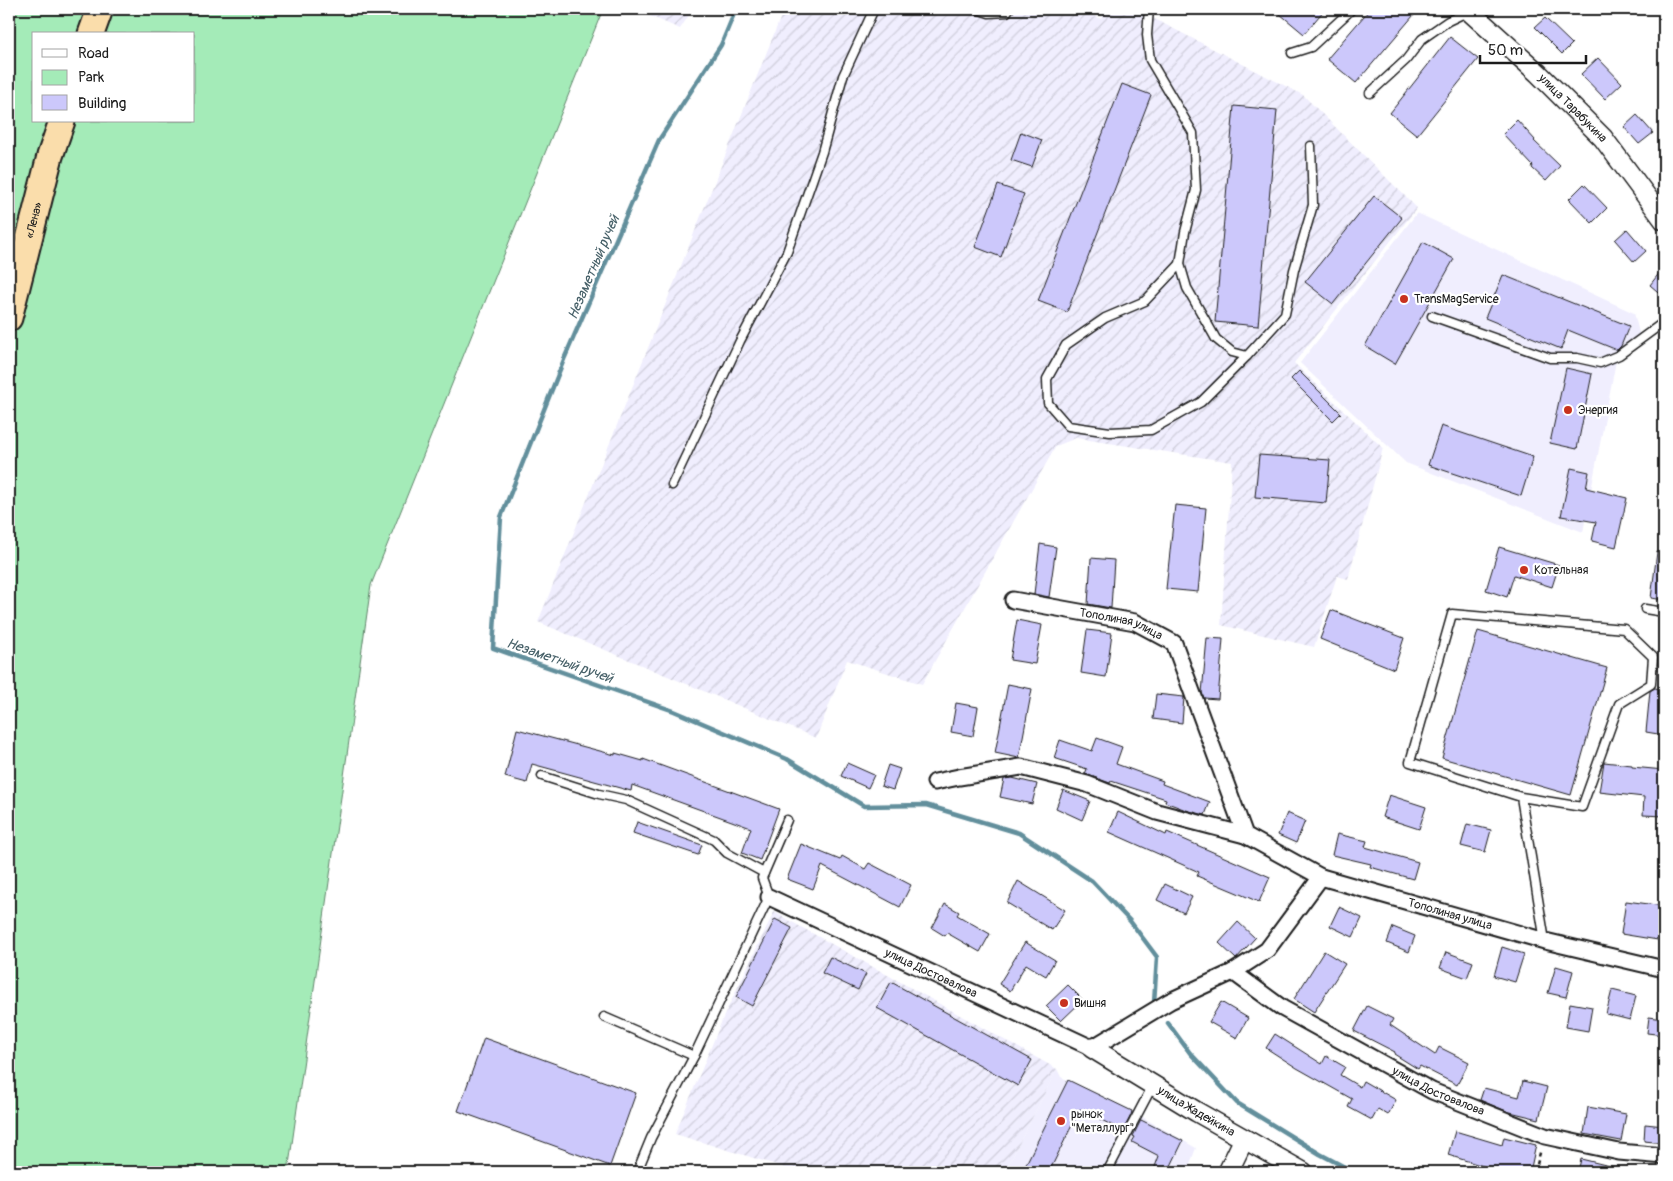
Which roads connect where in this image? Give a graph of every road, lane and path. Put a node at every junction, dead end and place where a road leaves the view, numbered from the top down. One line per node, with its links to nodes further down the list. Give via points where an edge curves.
1 (100, 9): 8 (highway)
2 (874, 9): 19 (lane, via 843,76 822,152 787,252 740,340)
3 (977, 9): 4 (lane, via 989,13 1007,12)
4 (1009, 9)
5 (1149, 9): 14 (lane, via 1150,60 1193,132 1196,190)
6 (1352, 9): 9 (lane, via 1311,47)
7 (1468, 10): 10 (lane, via 1422,39 1406,60); 13 (street, улица Тарабукина, via 1603,138)
8 (92, 32)
9 (1292, 53)
10 (1370, 93)
11 (62, 122): 16 (highway, «Лена»)
12 (1311, 146): 18 (lane, via 1312,205 1285,314)
13 (1664, 220)
14 (1180, 264): 18 (lane, via 1187,288 1216,339 1232,352); 18 (lane, via 1145,302 1105,318 1066,345 1047,379 1048,403 1068,426 1110,432 1151,430 1201,402)
15 (1432, 316): 17 (lane, via 1550,358 1577,358 1600,363 1619,355)
16 (9, 318)
17 (1664, 322)
18 (1247, 356)
19 (672, 485)
20 (1013, 600): 27 (street, Тополиная улица, via 1135,622 1174,643)
21 (1646, 608): 22 (lane)
22 (1664, 612)
23 (542, 776): 28 (lane, via 626,800 714,840 727,853)
24 (935, 782): 27 (street, Тополиная улица, via 1021,767 1087,784 1157,812)
25 (1521, 797): 25 (lane, via 1410,762 1452,614 1624,629 1653,657 1651,684 1619,704 1582,807); 31 (lane)
26 (787, 820): 28 (lane)
27 (1245, 835): 29 (street, Тополиная улица)
28 (764, 873): 30 (lane, via 762,878)
29 (1322, 877): 31 (street, Тополиная улица); 33 (street, via 1267,950)
30 (769, 897): 35 (street, улица Достовалова); 36 (lane)
31 (1545, 941): 32 (street, Тополиная улица)
32 (1664, 969)
33 (1233, 972): 35 (street, via 1170,1001); 38 (street, улица Достовалова, via 1282,1008 1432,1091)
34 (604, 1017): 36 (lane)
35 (1092, 1048): 37 (street, улица Жадейкина)
36 (694, 1056): 41 (lane)
37 (1153, 1085): 39 (street, улица Жадейкина); 42 (lane)
38 (1544, 1136): 40 (street, улица Достовалова, via 1619,1152); 45 (path)
39 (1244, 1139): 43 (street); 44 (street, улица Жадейкина)
40 (1664, 1156)
41 (637, 1172)
42 (1107, 1172)
43 (1228, 1172)
44 (1303, 1172)
45 (1535, 1172)

